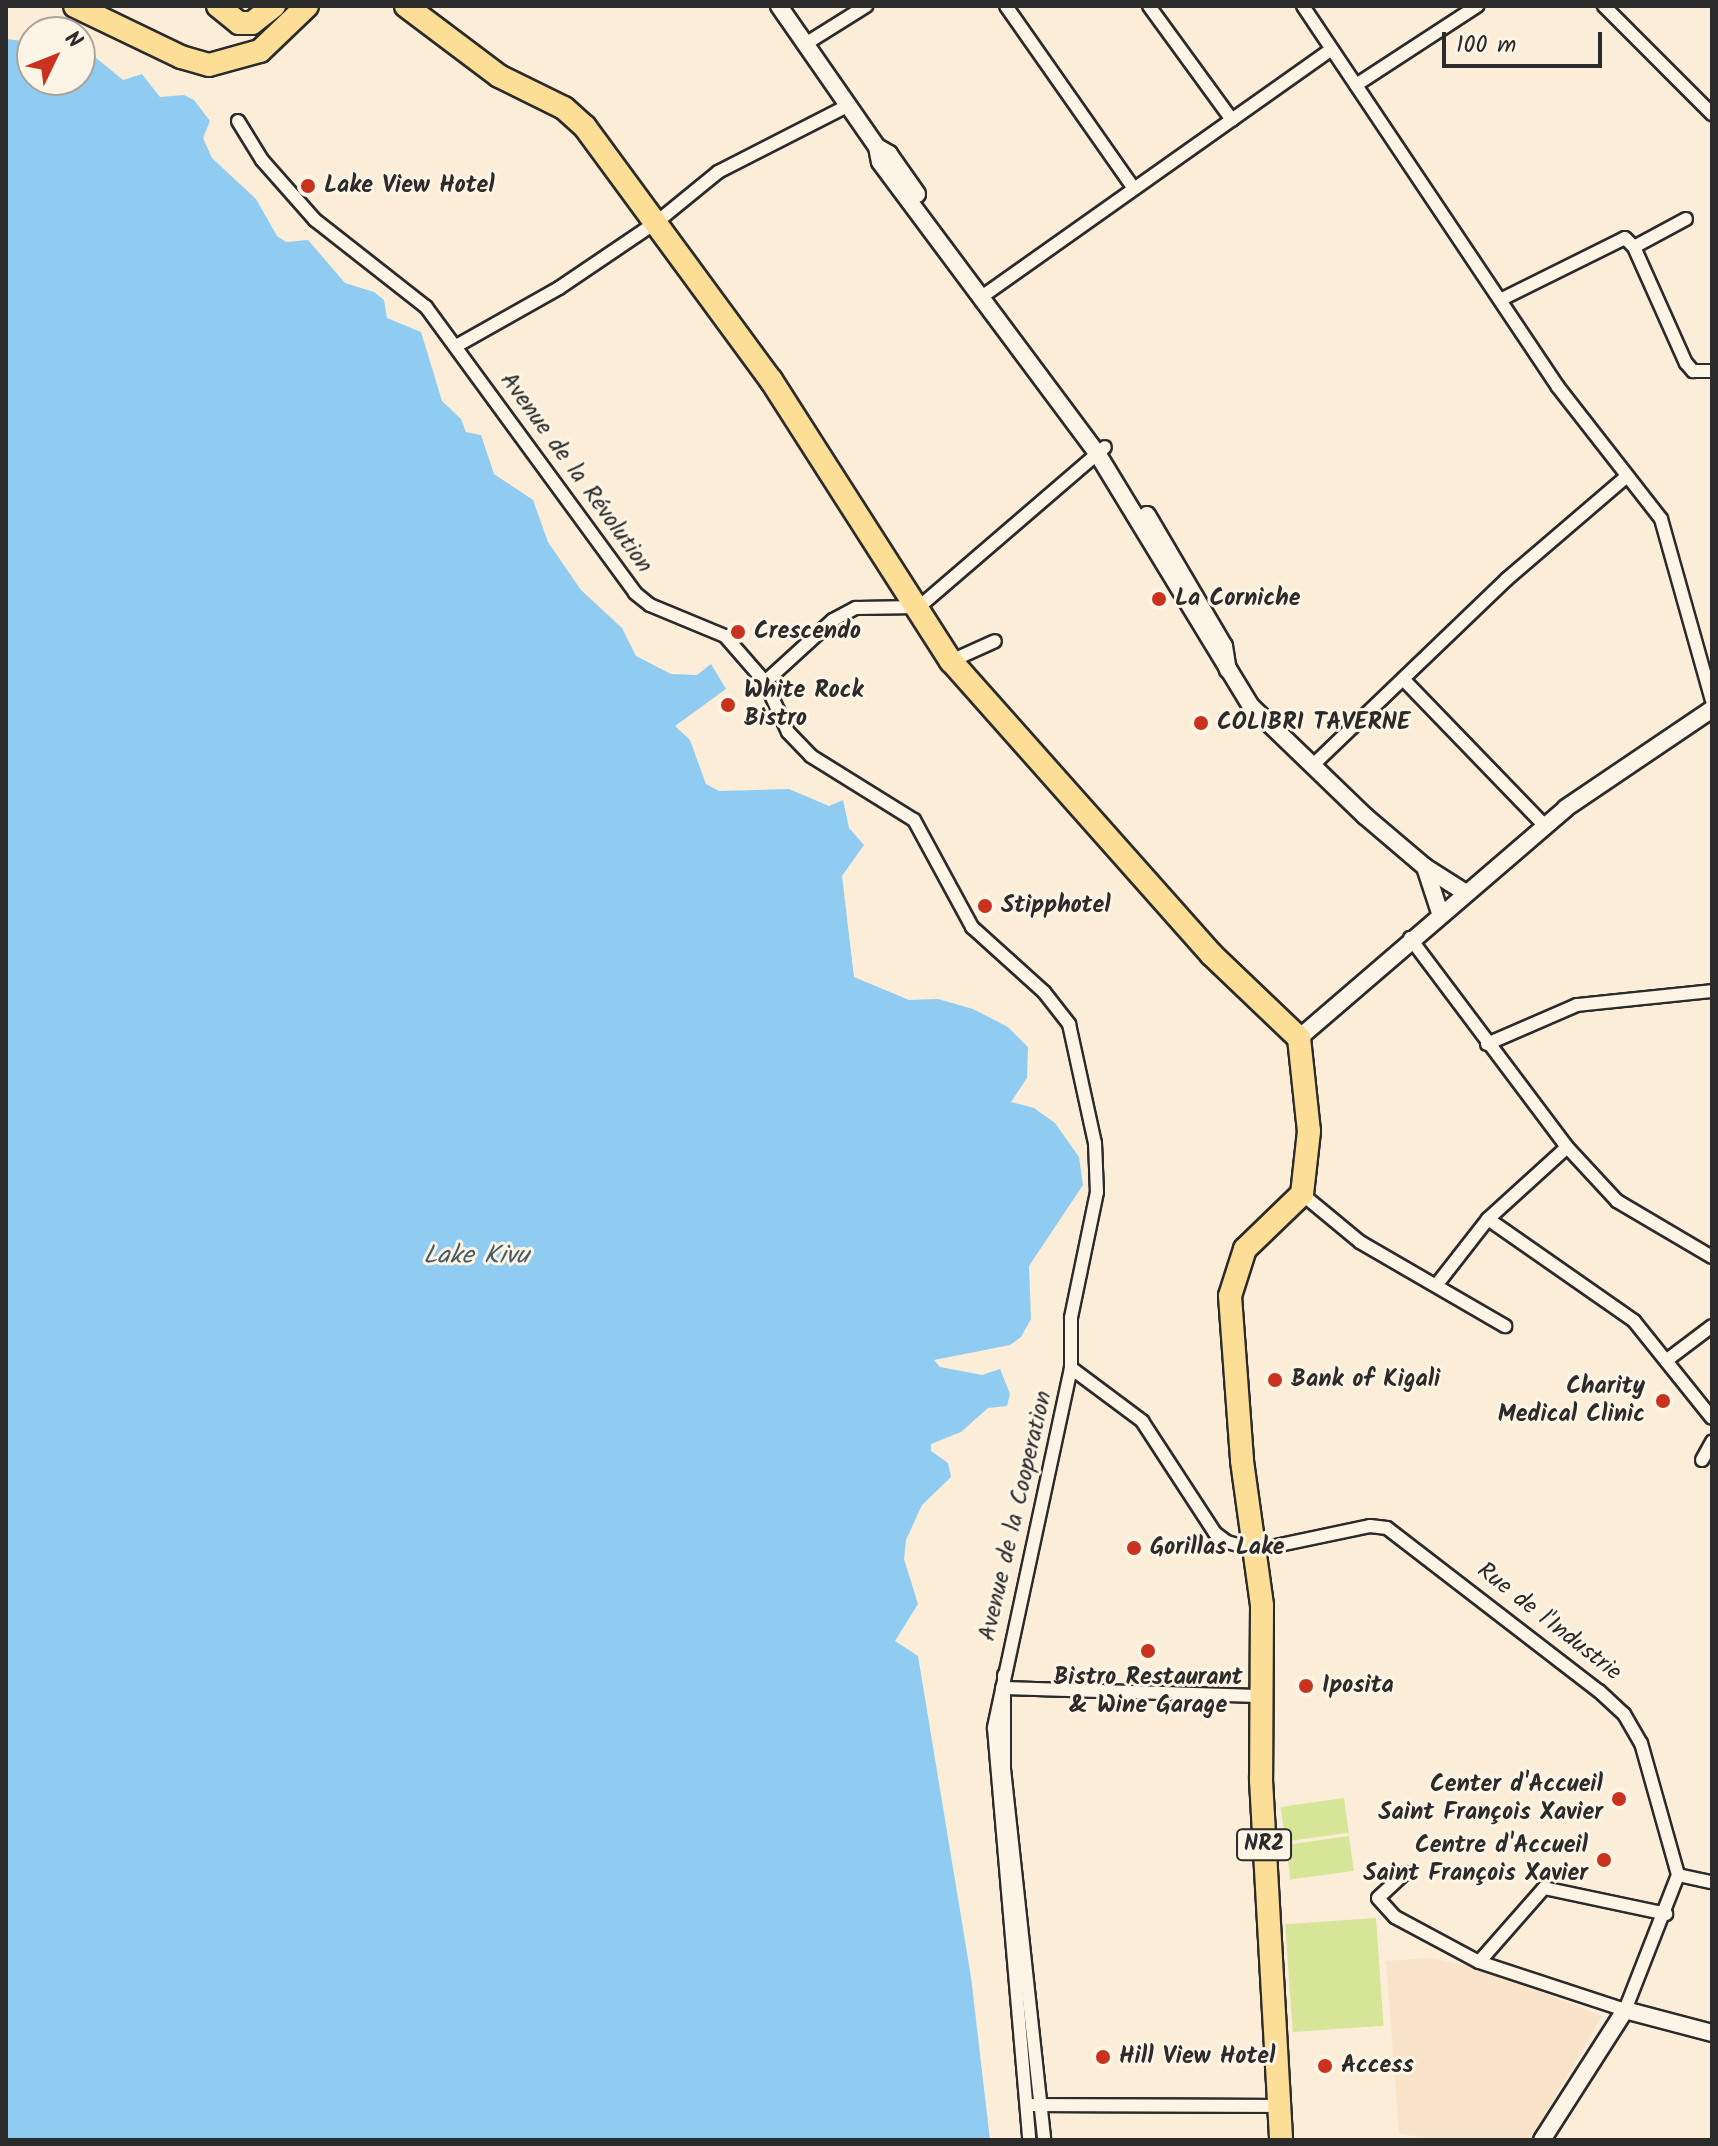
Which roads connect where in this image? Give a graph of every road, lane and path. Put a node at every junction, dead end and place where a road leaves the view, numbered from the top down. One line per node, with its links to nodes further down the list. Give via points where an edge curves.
1 (75, 6): 4 (highway, via 209,65 260,51)
2 (218, 6): 3 (highway, via 239,23 252,23)
3 (274, 6)
4 (307, 6)
5 (406, 6): 22 (highway, via 499,76 564,108)
6 (779, 6): 13 (street)
7 (866, 6): 13 (street)
8 (1006, 6): 20 (street)
9 (1149, 6): 18 (street)
10 (1303, 6): 14 (street)
11 (1477, 6): 15 (street)
12 (1604, 6): 17 (street)
13 (807, 43): 16 (street)
14 (1331, 50): 15 (street); 18 (street)
15 (1356, 85): 25 (street)
16 (849, 105): 22 (street, via 718,172); 24 (street, via 877,147 880,162)
17 (1712, 114)
18 (1232, 120): 20 (street)
19 (238, 121): 26 (street, Avenue de la Révolution, via 262,160 315,220 426,307)
20 (1134, 189): 24 (street)
21 (1686, 219): 23 (street)
22 (658, 221): 26 (street, via 559,288); 30 (highway, via 839,480)
23 (1634, 247): 25 (street, via 1619,239); 27 (street, via 1686,363 1693,371)
24 (987, 293): 28 (street)
25 (1502, 299): 29 (street, via 1558,387)
26 (458, 345): 34 (street, Avenue de la Révolution, via 635,593 650,605 711,626)
27 (1712, 371)
28 (1101, 450): 30 (street); 37 (street, via 1183,584 1228,670 1265,723)
29 (1627, 476): 33 (street, via 1507,579); 35 (street, via 1661,519)
30 (919, 607): 32 (highway); 34 (street, via 856,608 833,620)
31 (995, 641): 32 (street)
32 (951, 661): 44 (highway, via 1211,954)
33 (1403, 679): 37 (street); 38 (street)
34 (765, 682): 54 (street, Avenue de la Révolution, via 788,732 811,756 883,797 922,829 949,892 972,927 1044,992 1069,1024 1098,1168 1071,1318)
35 (1712, 700)
36 (1712, 709): 38 (street, via 1606,776)
37 (1312, 766): 39 (street)
38 (1544, 825): 40 (street)
39 (1425, 867): 40 (street); 41 (street)
40 (1466, 893): 41 (street)
41 (1440, 913): 42 (street)
42 (1410, 938): 44 (street, via 1349,1000); 45 (street)
43 (1712, 991): 45 (street, via 1577,1005)
44 (1299, 1038): 47 (highway, via 1309,1131)
45 (1487, 1044): 46 (street)
46 (1567, 1147): 48 (street); 49 (street, via 1617,1201)
47 (1302, 1194): 50 (street, via 1360,1242 1432,1287); 58 (highway, via 1245,1249 1230,1296 1242,1461)
48 (1488, 1219): 50 (street); 53 (street, via 1634,1321)
49 (1712, 1257)
50 (1438, 1283): 51 (street)
51 (1505, 1326)
52 (1712, 1326): 53 (street)
53 (1667, 1360): 55 (street)
54 (1071, 1368): 58 (street, via 1142,1421 1215,1533); 59 (street, Avenue de la Cooperation)
55 (1712, 1418)
56 (1712, 1442): 57 (street)
57 (1702, 1460)
58 (1256, 1550): 60 (highway, NR2); 62 (street, Rue de l'Industrie, via 1370,1526 1387,1528 1408,1540 1624,1714 1641,1743)
59 (1004, 1688): 60 (street); 68 (street, Avenue de la Cooperation, via 999,1769)
60 (1260, 1696): 69 (highway, NR2, via 1265,1884)
61 (1405, 1873): 65 (street, via 1383,1890 1378,1898 1384,1906)
62 (1678, 1875): 63 (street); 64 (street)
63 (1712, 1882)
64 (1666, 1914): 65 (street, via 1544,1888); 66 (street)
65 (1479, 1962): 66 (street)
66 (1625, 2010): 67 (street); 73 (street)
67 (1712, 2033)
68 (1033, 2105): 69 (street); 70 (street); 71 (street)
69 (1281, 2106): 72 (highway, NR2)
70 (1029, 2140)
71 (1044, 2140)
72 (1281, 2140)
73 (1542, 2140)

